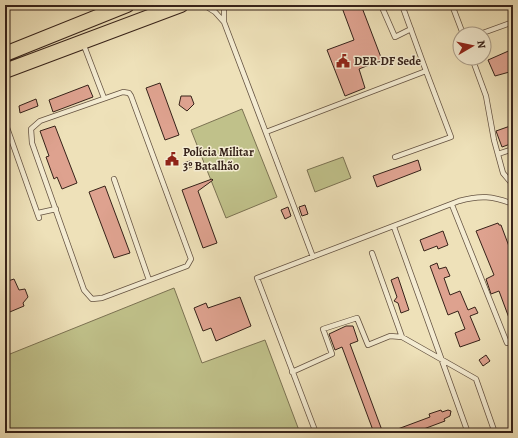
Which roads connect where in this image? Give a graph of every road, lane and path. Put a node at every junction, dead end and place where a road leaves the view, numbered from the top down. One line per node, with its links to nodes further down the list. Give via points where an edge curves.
1 (127, 5): 14 (main road)
2 (181, 5): 13 (main road)
3 (204, 5): 8 (lane)
4 (224, 5): 8 (lane)
5 (381, 5): 11 (lane, via 395,37)
6 (402, 5): 11 (lane)
7 (452, 5): 10 (lane)
8 (224, 22): 20 (lane)
9 (513, 22): 12 (lane)
10 (460, 26)
11 (411, 30): 17 (lane)
12 (492, 30)
13 (83, 42): 16 (main road); 18 (lane)
14 (5, 54)
15 (475, 66): 22 (lane, via 486,96)
16 (5, 70)
17 (426, 71): 20 (lane); 23 (lane, via 451,136)
18 (104, 98): 28 (lane, via 40,121 31,129 32,143); 32 (lane, via 122,92 131,96 191,259 187,266)
19 (5, 122): 28 (lane, via 39,216)
20 (266, 132): 31 (lane)
21 (513, 148): 22 (lane)
22 (498, 154): 25 (lane, via 503,173)
23 (394, 157)
24 (114, 179): 32 (lane)
25 (513, 185)
26 (513, 204): 27 (lane, via 495,197 473,197)
27 (452, 205): 29 (lane); 34 (lane)
28 (56, 209): 32 (lane, via 84,290 89,297 102,298)
29 (394, 226): 31 (lane); 35 (lane)
30 (372, 253): 33 (lane)
31 (313, 257): 36 (lane, via 257,278)
32 (149, 280)
33 (402, 337): 35 (lane); 36 (lane, via 390,336 368,345 357,318 324,329 332,354)
34 (507, 343)
35 (439, 357): 38 (lane); 39 (lane, via 476,379)
36 (292, 372): 37 (lane)
37 (316, 433)
38 (468, 433)
39 (495, 433)

